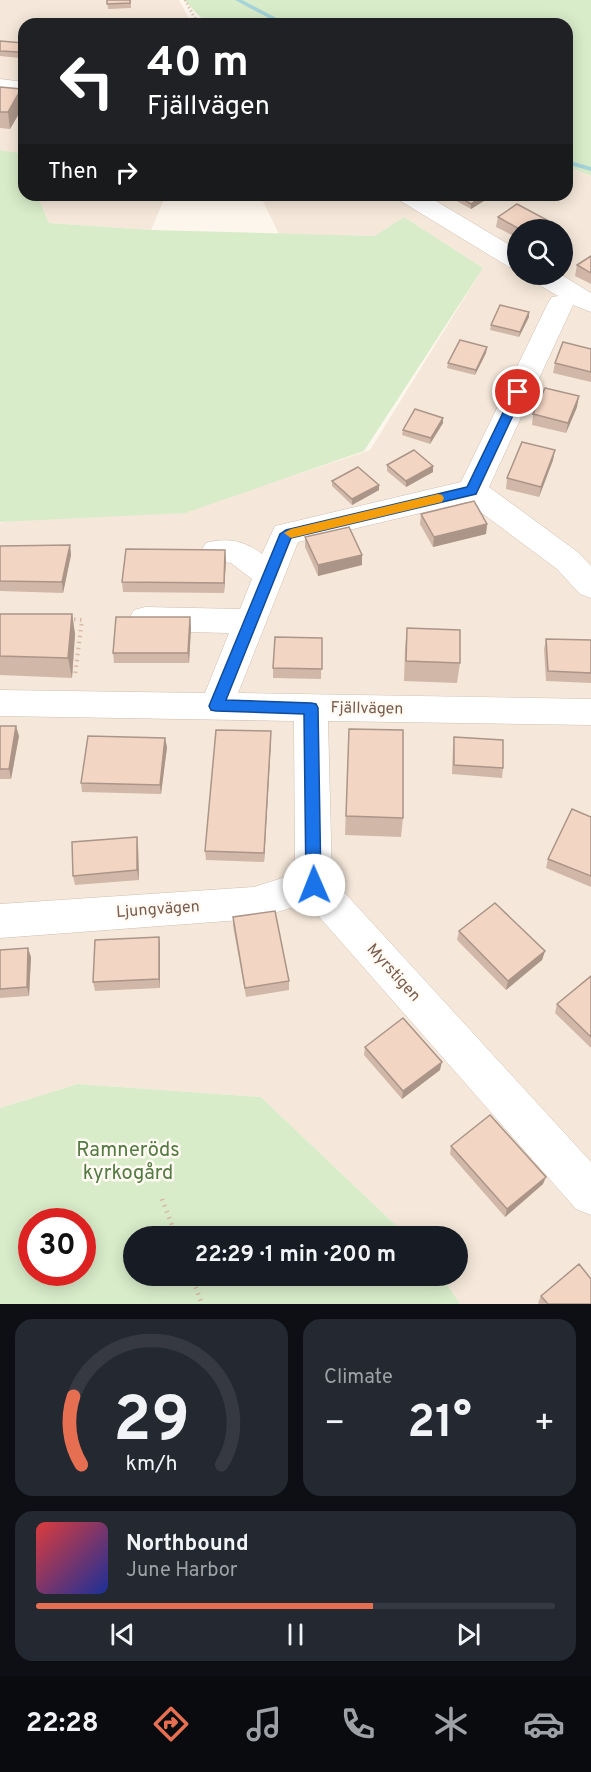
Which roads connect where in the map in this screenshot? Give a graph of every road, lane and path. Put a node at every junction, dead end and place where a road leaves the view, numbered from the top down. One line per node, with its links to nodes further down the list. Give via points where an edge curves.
1 (185, 0): 2 (path)
2 (195, 18)
3 (0, 86): 4 (street)
4 (18, 88)
5 (418, 201): 6 (street)
6 (507, 254)
7 (559, 285): 9 (street)
8 (561, 303): 10 (street)
9 (591, 304)
10 (472, 490): 12 (street, via 286,534); 13 (street, via 568,561)
11 (217, 551): 12 (street, via 238,552)
12 (270, 576): 16 (street)
13 (591, 586)
14 (116, 618): 16 (street)
15 (59, 619): 17 (path, via 82,620)
16 (251, 621): 19 (street)
17 (75, 677)
18 (0, 703): 19 (street, Fjällvägen)
19 (216, 706): 20 (street, Fjällvägen)
20 (311, 708): 21 (street, Fjällvägen); 22 (street)
21 (591, 712)
22 (314, 885): 23 (street, Ljungvägen, via 254,903); 24 (street, Myrstigen)
23 (0, 921)
24 (591, 1194)
25 (162, 1199): 26 (path)
26 (172, 1226)
27 (195, 1286): 28 (path)
28 (202, 1304)

